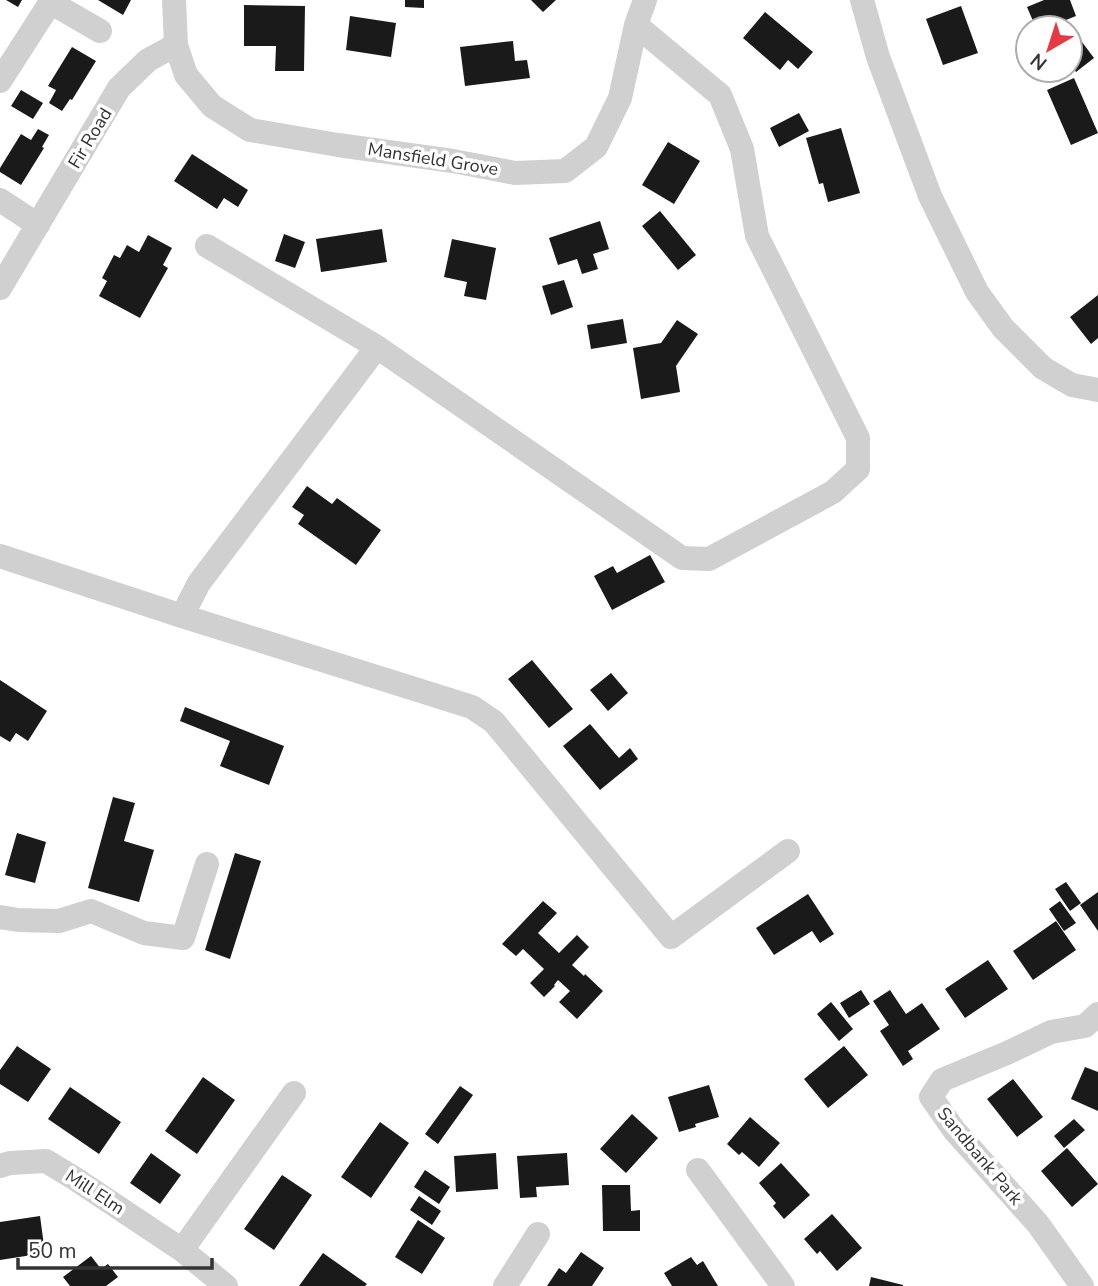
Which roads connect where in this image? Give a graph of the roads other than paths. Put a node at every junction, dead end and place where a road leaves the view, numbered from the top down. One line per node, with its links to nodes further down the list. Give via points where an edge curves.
1 (174, 0): 7 (street)
2 (645, 0): 5 (street, Mansfield Grove)
3 (862, 0): 14 (street, via 878,57 930,196 977,292 1003,328 1043,368 1072,385)
4 (51, 1): 6 (street); 8 (street)
5 (636, 25): 7 (street, Mansfield Grove, via 620,98 596,147 565,171 515,173 250,130 212,106 186,75); 13 (street, via 720,95 742,149 757,236 858,439 858,468 834,492 709,559 682,558)
6 (100, 31)
7 (176, 45): 10 (street, Fir Road, via 148,60 120,88)
8 (0, 81)
9 (0, 200): 10 (street)
10 (38, 225): 12 (street, Fir Road)
11 (207, 246): 13 (street)
12 (0, 288)
13 (377, 346): 16 (street, via 199,583)
14 (1098, 390)
15 (0, 556): 16 (street)
16 (182, 616): 17 (street, via 472,707 494,722 671,937)
17 (788, 851)
18 (207, 864): 19 (street, via 183,938 144,933 91,911 59,921)
19 (0, 917)
20 (1093, 1024): 29 (street, Sandbank Park, via 1051,1032 942,1080 931,1097 954,1130 1038,1224)
21 (294, 1093): 25 (street)
22 (0, 1166): 25 (street, Mill Elm, via 46,1161)
23 (698, 1170): 28 (street)
24 (538, 1234): 27 (street)
25 (183, 1250): 26 (street, Mill Elm)
26 (226, 1286)
27 (505, 1286)
28 (782, 1286)
29 (1082, 1286)

